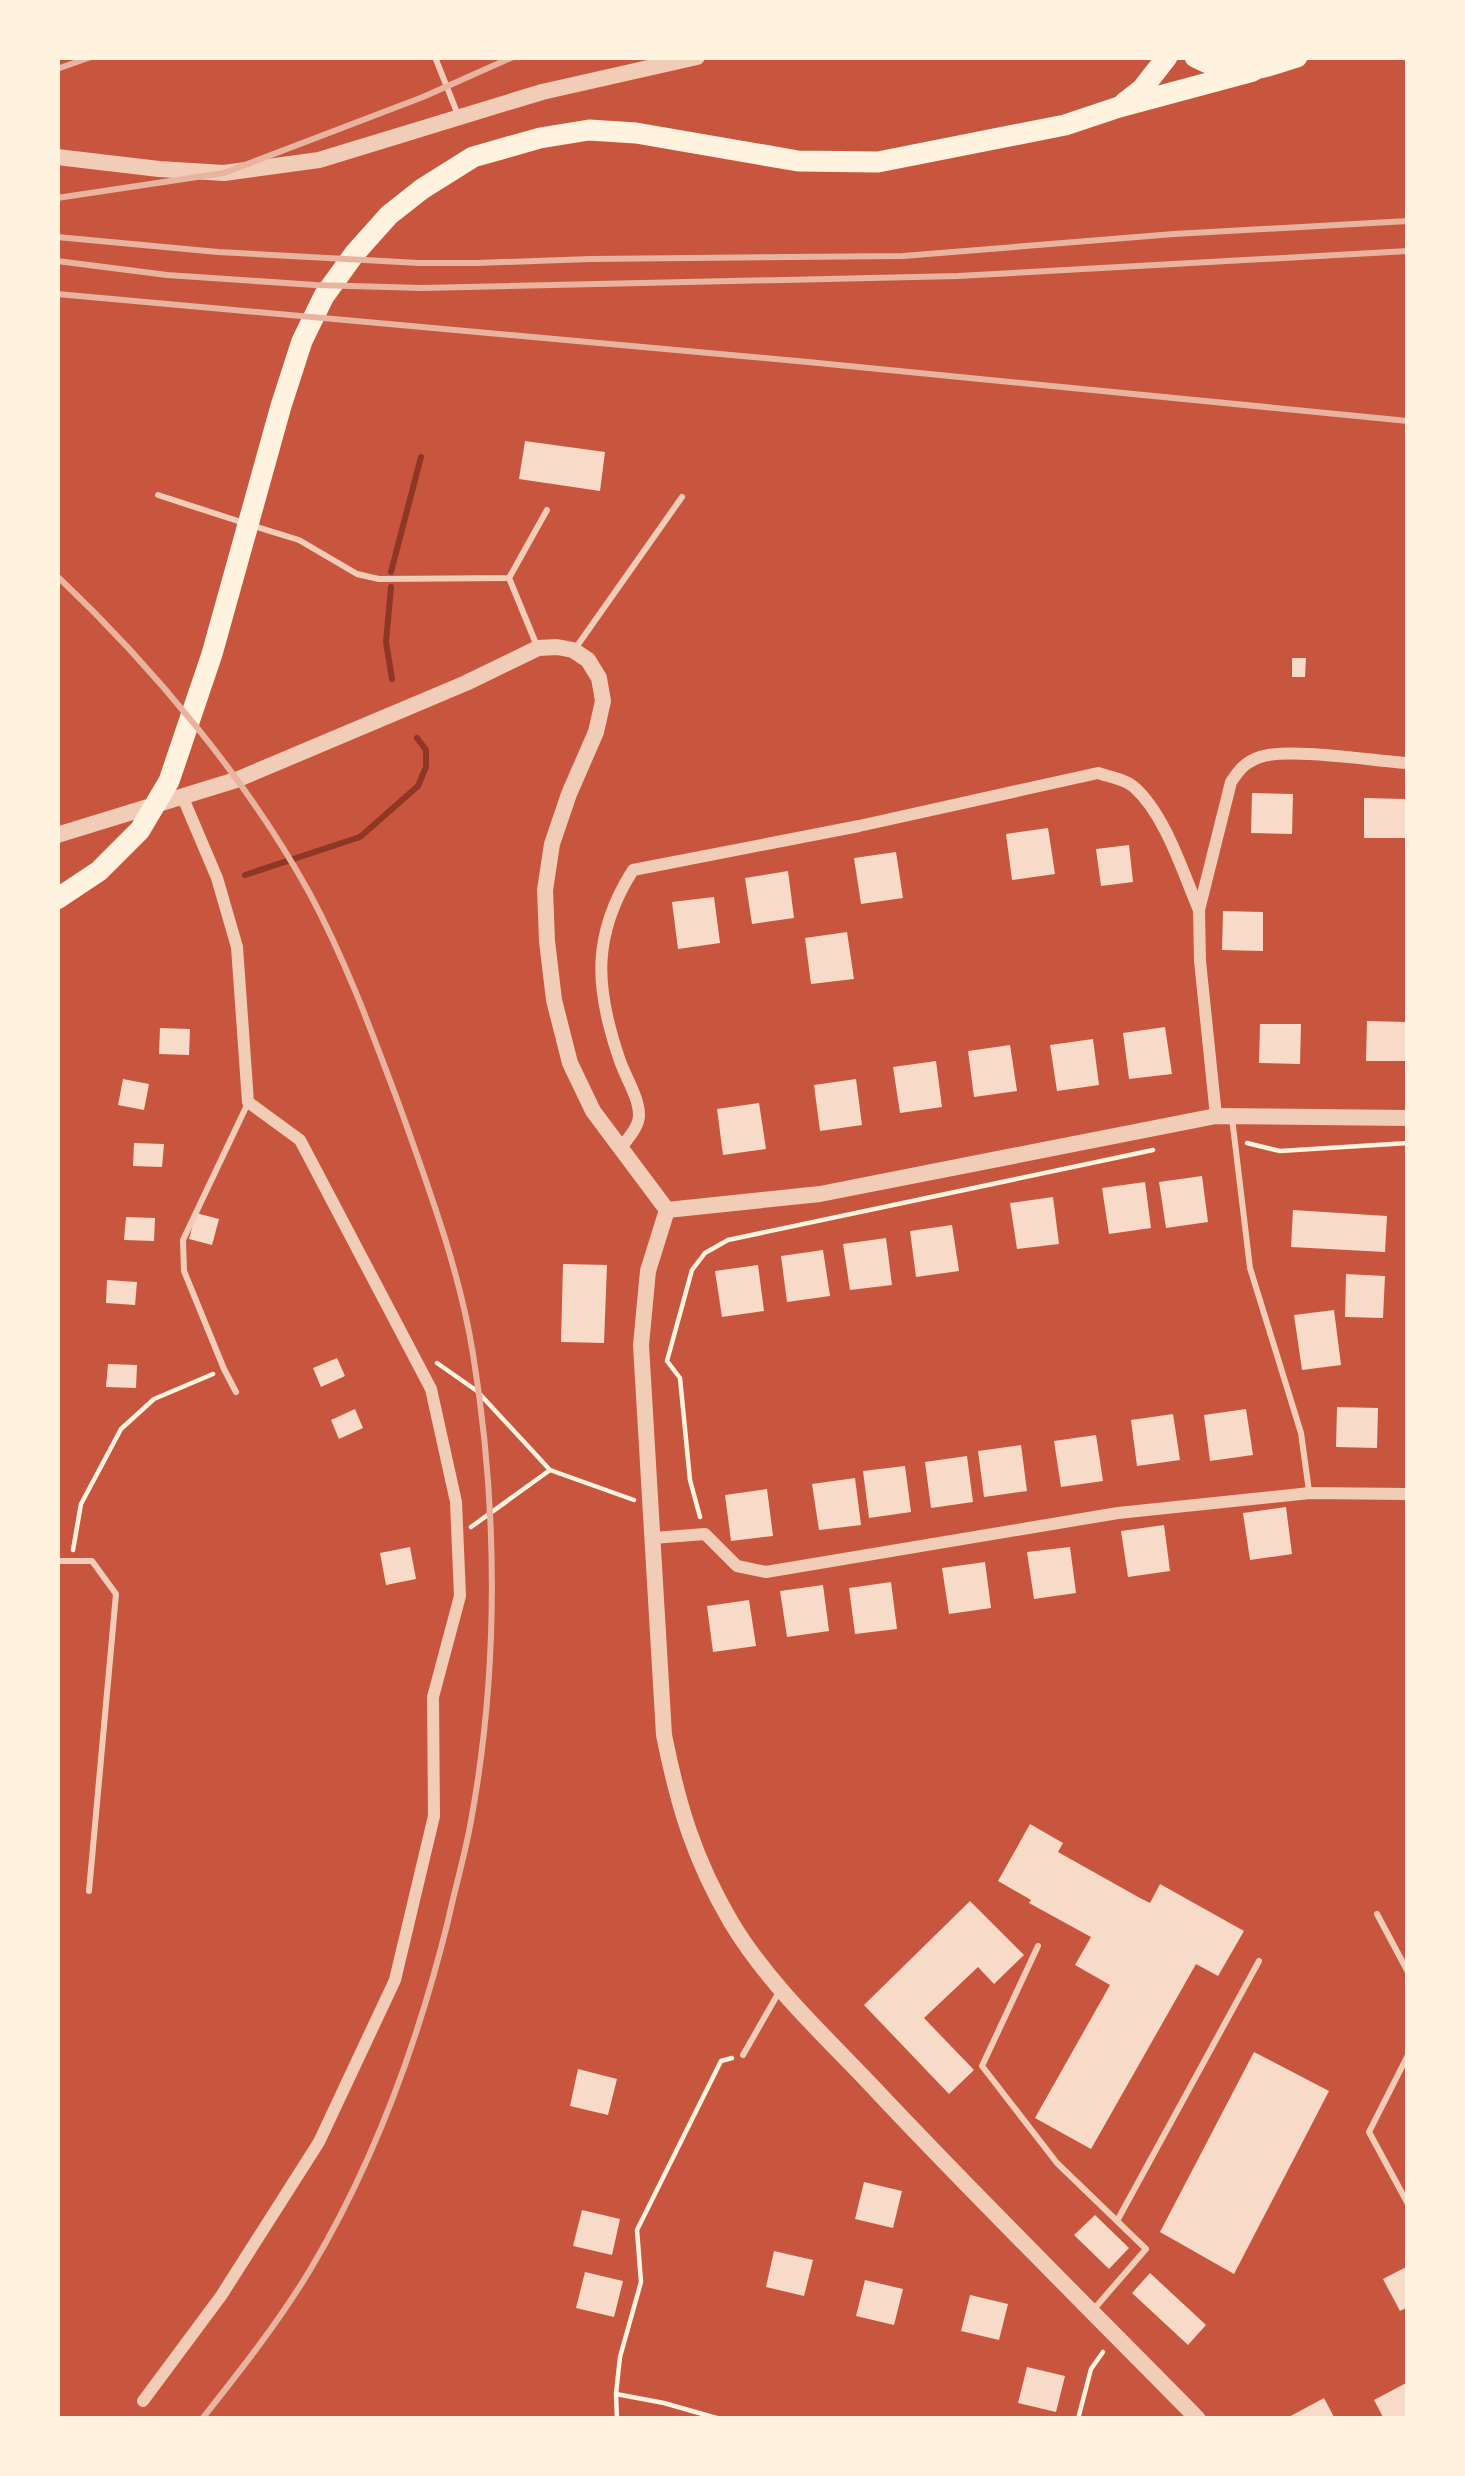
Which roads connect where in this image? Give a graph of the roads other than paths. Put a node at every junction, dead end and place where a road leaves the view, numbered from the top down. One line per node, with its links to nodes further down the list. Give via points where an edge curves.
1 (435, 57): 8 (lane)
2 (697, 57): 8 (street)
3 (1167, 57): 7 (main road)
4 (1195, 57): 6 (main road)
5 (1297, 57): 6 (main road)
6 (1253, 71): 7 (main road)
7 (1118, 106): 19 (main road, via 878,162 798,161 589,130 472,158 422,189 355,253 302,341 169,781 140,830)
8 (459, 118): 9 (street, via 319,160 224,172)
9 (57, 157)
10 (158, 496): 13 (lane, via 299,540 380,580)
11 (682, 496): 15 (lane)
12 (548, 510): 13 (lane)
13 (509, 578): 14 (lane)
14 (538, 648): 15 (street); 17 (street)
15 (573, 650): 24 (street, via 599,678 603,701 552,844 547,941 570,1063)
16 (1408, 764): 20 (street, via 1283,754 1241,766)
17 (183, 798): 18 (street); 21 (street, via 237,946)
18 (57, 835)
19 (57, 899)
20 (1198, 910): 22 (street); 24 (street, via 1146,801 1131,784 1098,773 633,870 607,917 601,950 612,1039 638,1107 639,1122)
21 (248, 1102): 26 (lane, via 183,1240 184,1271); 42 (street, via 300,1140 431,1389 456,1502 460,1596 433,1696 434,1816 395,1980 319,2142)
22 (1223, 1115): 23 (street); 25 (street, via 820,1193); 27 (lane, via 1234,1141 1250,1268 1301,1433)
23 (1408, 1118)
24 (621, 1148): 25 (street)
25 (667, 1210): 29 (street, via 642,1309)
26 (236, 1392)
27 (1310, 1493): 28 (street); 29 (street, via 1118,1513 766,1572 736,1566 705,1534)
28 (1408, 1494)
29 (653, 1538): 36 (street, via 664,1735 676,1795 694,1852 733,1925)
30 (57, 1561): 31 (lane, via 92,1562 116,1594)
31 (89, 1891)
32 (1377, 1915): 35 (lane)
33 (1038, 1946): 40 (lane, via 982,2066 1057,2163)
34 (1258, 1961): 40 (lane)
35 (1408, 1972)
36 (781, 1989): 38 (lane); 41 (street)
37 (1408, 2054): 39 (lane, via 1369,2132)
38 (743, 2055)
39 (1408, 2204)
40 (1117, 2221): 41 (lane, via 1146,2249)
41 (1092, 2311): 43 (street)
42 (143, 2401)
43 (1198, 2419)

